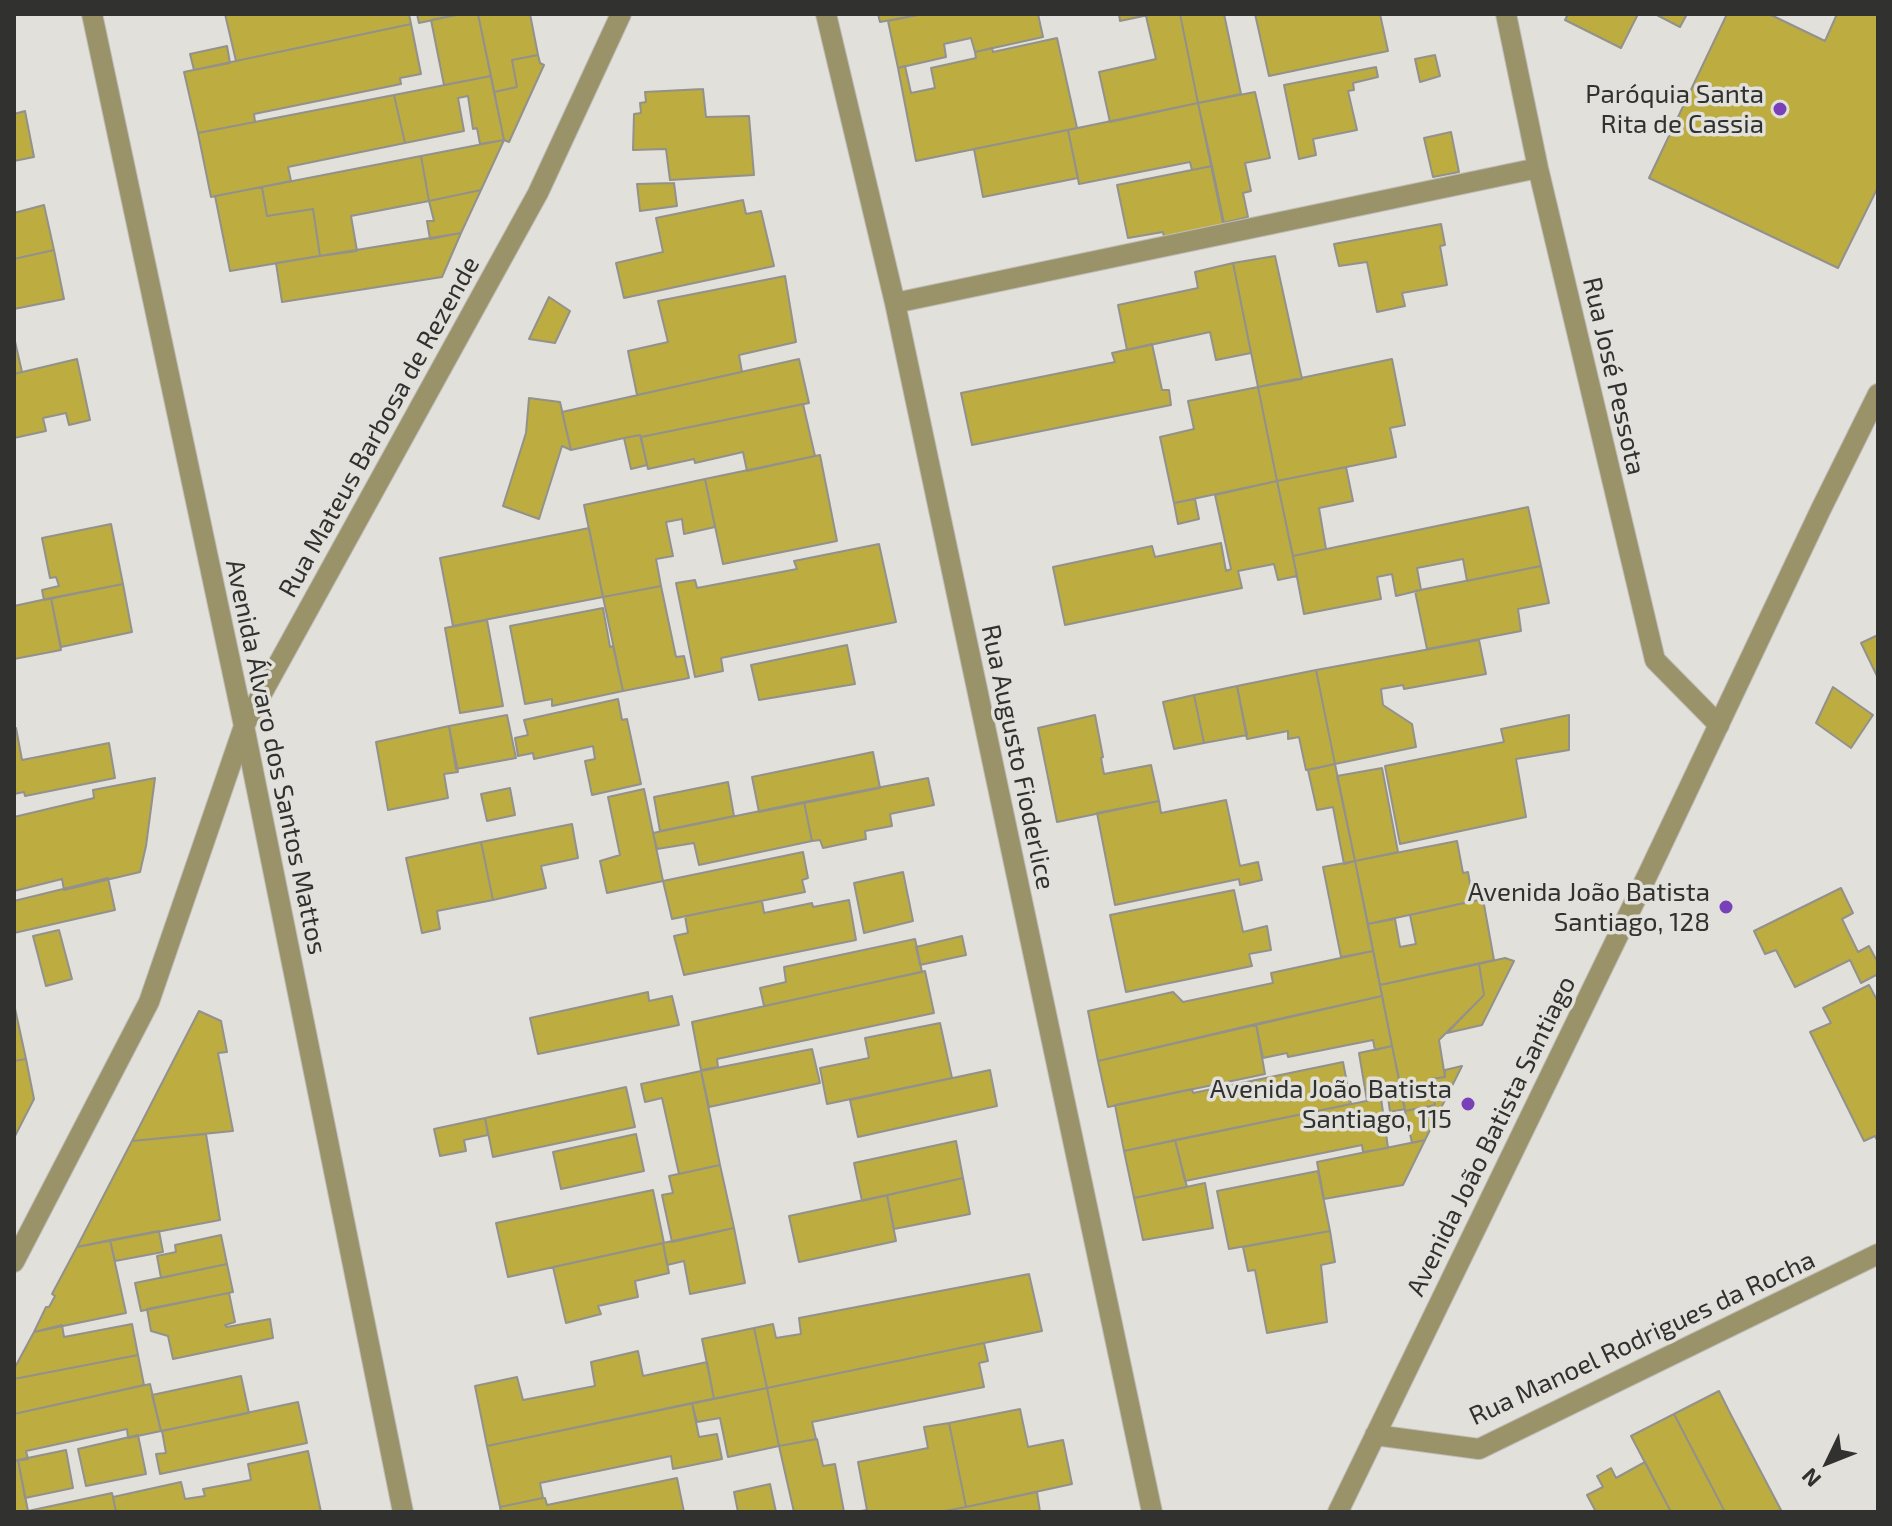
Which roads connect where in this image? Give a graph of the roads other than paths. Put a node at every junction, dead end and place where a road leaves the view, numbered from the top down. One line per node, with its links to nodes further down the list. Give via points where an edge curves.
1 (92, 14): 9 (street, Avenida Álvaro dos Santos Mattos)
2 (621, 14): 9 (street, Rua Mateus Barbosa de Rezende, via 538,193)
3 (826, 14): 6 (street, Rua Augusto Fioderlice)
4 (1506, 14): 5 (street, Rua José Pessota)
5 (1538, 168): 6 (street); 8 (street, Rua José Pessota, via 1655,660)
6 (895, 303): 14 (street, Rua Augusto Fioderlice)
7 (1876, 403): 8 (street, Avenida João Batista Santiago)
8 (1719, 725): 12 (street, Avenida João Batista Santiago)
9 (244, 726): 11 (street, Rua Mateus Barbosa de Rezende, via 149,1002); 13 (street, Avenida Álvaro dos Santos Mattos)
10 (1878, 1254): 12 (street, Rua Manoel Rodrigues da Rocha, via 1479,1449)
11 (14, 1262)
12 (1375, 1435): 15 (street, Avenida João Batista Santiago)
13 (403, 1512)
14 (1152, 1512)
15 (1338, 1512)

